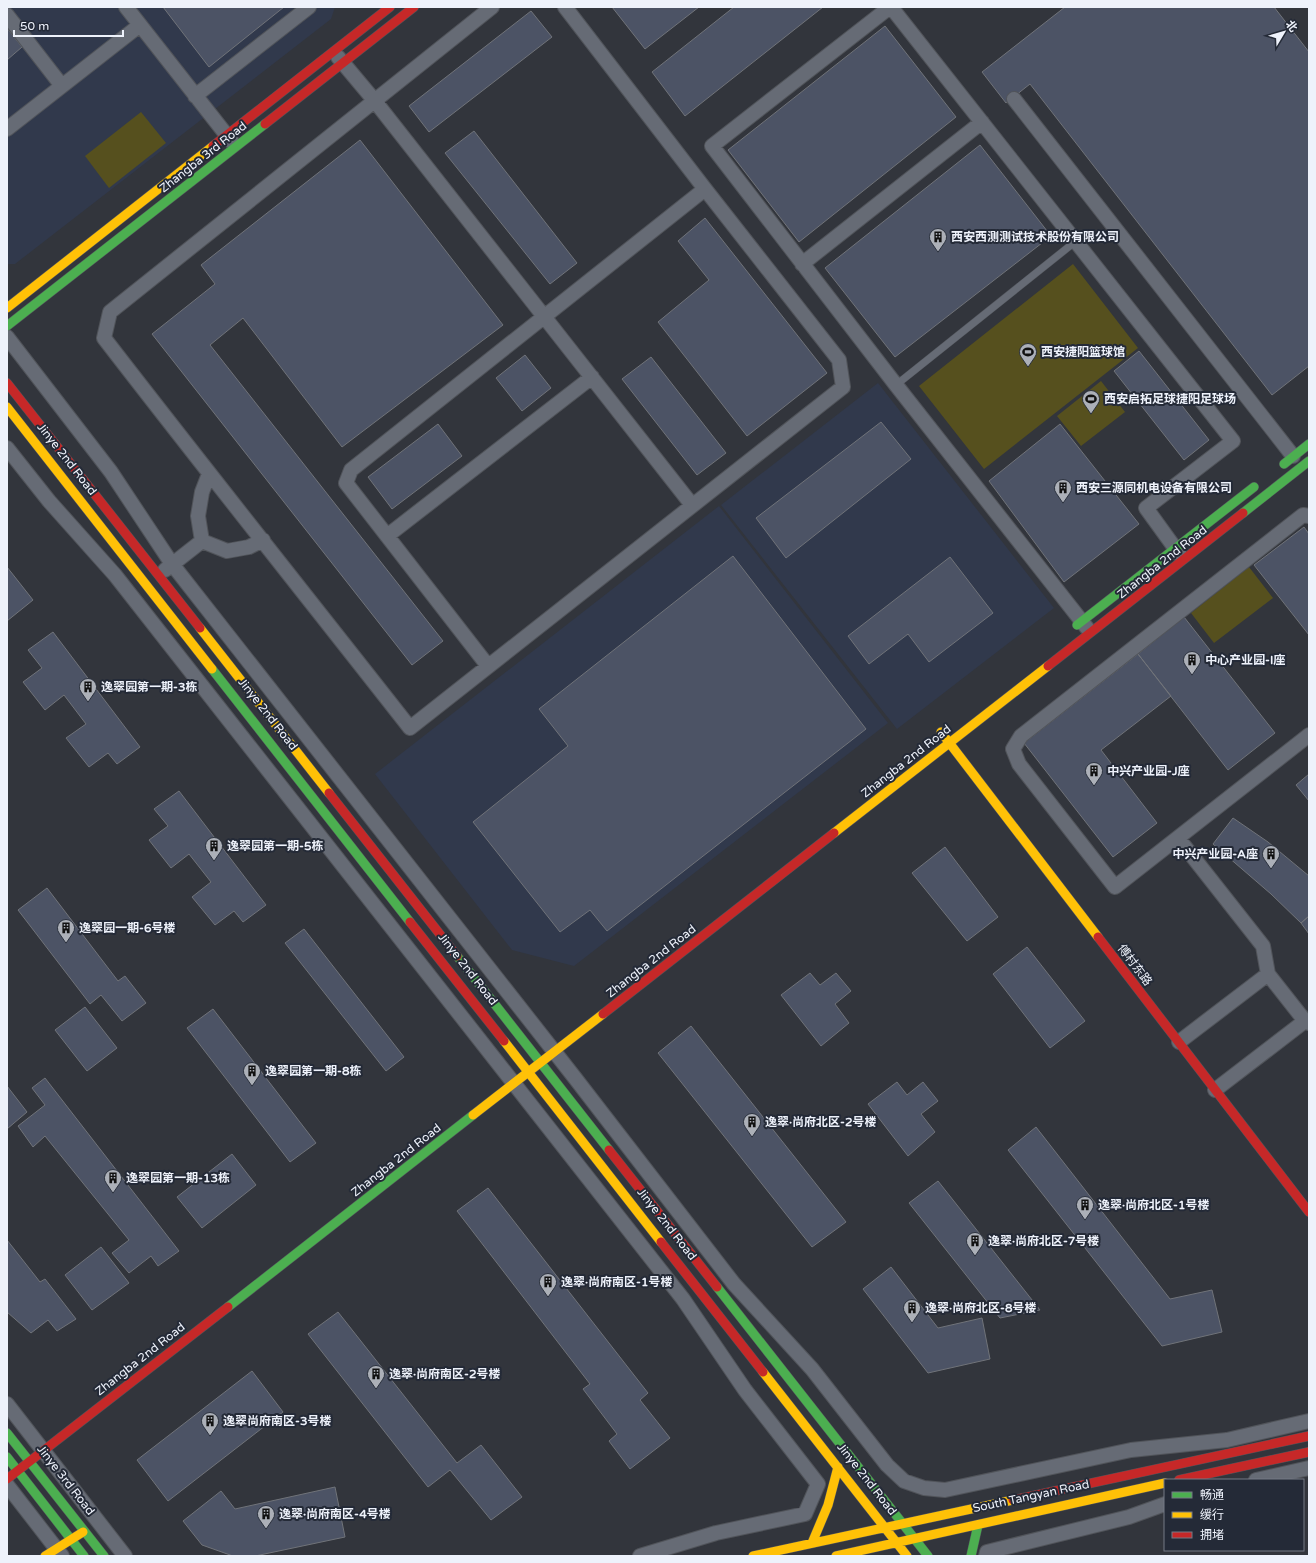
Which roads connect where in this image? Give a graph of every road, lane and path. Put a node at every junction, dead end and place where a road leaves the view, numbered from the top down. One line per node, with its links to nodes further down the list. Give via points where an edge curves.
1 (126, 7): 11 (street)
2 (309, 7): 16 (street)
3 (372, 7): 10 (main road)
4 (390, 7): 10 (main road, Zhangba 3rd Road)
5 (414, 7): 12 (main road, Zhangba 3rd Road)
6 (492, 7): 18 (street)
7 (565, 7): 23 (street)
8 (891, 7): 19 (street); 25 (street, via 712,146)
9 (7, 15): 15 (street)
10 (379, 16): 12 (main road); 13 (main road, Zhangba 3rd Road)
11 (140, 25): 15 (street); 16 (street)
12 (388, 27): 14 (main road, Zhangba 3rd Road)
13 (333, 52): 14 (street); 21 (main road, Zhangba 3rd Road)
14 (343, 62): 18 (street); 22 (main road, Zhangba 3rd Road)
15 (62, 86): 20 (street)
16 (195, 96): 21 (street)
17 (1014, 99): 36 (street)
18 (374, 100): 27 (street); 40 (street, via 110,312 104,338)
19 (982, 122): 24 (street); 25 (street)
20 (7, 129)
21 (226, 135): 22 (street); 26 (main road, Zhangba 3rd Road)
22 (235, 147): 28 (main road, Zhangba 3rd Road)
23 (706, 190): 27 (street); 42 (street, via 839,360 843,387)
24 (1076, 240): 32 (lane); 47 (street, via 1234,442 1146,508)
25 (802, 264): 32 (street)
26 (7, 308)
27 (545, 317): 30 (street); 44 (street, via 351,470 346,483)
28 (7, 326)
29 (7, 337): 49 (street, Jinye 2nd Road, via 111,472)
30 (592, 377): 42 (street); 44 (street)
31 (7, 383): 50 (main road, Jinye 2nd Road)
32 (896, 385): 52 (street)
33 (7, 407): 51 (main road, Jinye 2nd Road)
34 (1309, 444): 36 (main road)
35 (7, 448): 67 (street, via 49,501 115,575)
36 (1293, 456): 37 (main road); 39 (main road)
37 (1309, 457)
38 (1309, 461): 48 (main road, Zhangba 2nd Road)
39 (1275, 471)
40 (209, 474): 45 (street, via 202,492 198,516); 46 (street)
41 (1262, 480): 47 (main road, Zhangba 2nd Road)
42 (692, 505): 54 (street)
43 (1309, 516): 58 (street, via 1303,515 1020,736 1013,749 1019,764 1115,888)
44 (387, 536): 54 (street)
45 (202, 540): 46 (street, via 227,551 249,547); 49 (street)
46 (262, 540): 54 (street, via 410,728)
47 (1175, 548): 48 (street); 52 (main road, Zhangba 2nd Road)
48 (1184, 560): 52 (main road, Zhangba 2nd Road)
49 (172, 564): 50 (street); 62 (street, Jinye 2nd Road)
50 (159, 575): 51 (street); 63 (main road, Jinye 2nd Road)
51 (146, 584): 64 (main road, Jinye 2nd Road)
52 (1086, 627): 53 (main road, Zhangba 2nd Road); 57 (main road, Zhangba 2nd Road)
53 (1070, 631)
54 (488, 666)
55 (941, 732): 57 (main road, 傅村东路)
56 (1309, 735): 58 (street)
57 (949, 743): 61 (main road, 傅村东路); 62 (main road, Zhangba 2nd Road)
58 (1178, 838): 59 (street, via 1263,946)
59 (1268, 974): 60 (street); 61 (street)
60 (1307, 1022): 68 (street)
61 (1179, 1042): 68 (main road, 傅村东路)
62 (551, 1043): 63 (main road, Zhangba 2nd Road); 65 (main road, Zhangba 2nd Road); 75 (street, Jinye 2nd Road, via 734,1284 812,1370)
63 (532, 1052): 64 (main road, Zhangba 2nd Road); 65 (main road, Jinye 2nd Road)
64 (520, 1062): 66 (main road, Jinye 2nd Road); 67 (main road, Zhangba 2nd Road)
65 (541, 1063): 66 (main road, Zhangba 2nd Road); 89 (main road, Jinye 2nd Road)
66 (528, 1072): 67 (main road, Zhangba 2nd Road); 80 (main road, Jinye 2nd Road)
67 (507, 1078): 74 (main road, Zhangba 2nd Road); 101 (street, via 683,1299 745,1390 818,1484 805,1514 716,1533)
68 (1215, 1090): 69 (main road, 傅村东路)
69 (1309, 1212)
70 (7, 1404): 74 (street, Jinye 3rd Road)
71 (1309, 1421): 75 (street, South Tangyan Road, via 1227,1440 1132,1450 945,1490 924,1488 904,1481 887,1465)
72 (7, 1433): 76 (main road)
73 (1309, 1436): 89 (main road, South Tangyan Road)
74 (39, 1442): 76 (main road, Zhangba 2nd Road); 79 (main road, Zhangba 2nd Road); 100 (street, Jinye 3rd Road)
75 (870, 1443)
76 (21, 1450): 78 (main road, Zhangba 2nd Road); 79 (main road)
77 (1309, 1452): 84 (main road)
78 (8, 1459): 82 (main road)
79 (29, 1461): 82 (main road, Zhangba 2nd Road); 92 (main road)
80 (838, 1467): 91 (main road, Jinye 2nd Road); 95 (main road, via 828,1505)
81 (1309, 1468): 85 (street)
82 (18, 1470): 83 (main road, Zhangba 2nd Road); 94 (main road)
83 (7, 1479)
84 (1184, 1479)
85 (1260, 1479)
86 (1164, 1483): 90 (main road, South Tangyan Road)
87 (7, 1485): 97 (street)
88 (1164, 1504): 107 (street, via 1129,1517 987,1552)
89 (902, 1524): 91 (main road, South Tangyan Road); 93 (main road, Jinye 2nd Road)
90 (978, 1525): 93 (main road, South Tangyan Road); 106 (main road)
91 (885, 1528): 95 (main road, South Tangyan Road); 96 (main road, Jinye 2nd Road)
92 (84, 1531): 94 (main road); 99 (main road)
93 (914, 1539): 96 (main road, South Tangyan Road); 105 (main road, Jinye 2nd Road)
94 (71, 1540): 97 (main road); 98 (main road)
95 (812, 1543): 102 (main road, South Tangyan Road)
96 (897, 1543): 103 (main road, South Tangyan Road); 104 (main road, Jinye 2nd Road)
97 (54, 1554)
98 (84, 1556)
99 (104, 1556)
100 (125, 1556)
101 (640, 1556)
102 (753, 1556)
103 (836, 1556)
104 (907, 1556)
105 (928, 1556)
106 (971, 1556)
107 (986, 1556)

